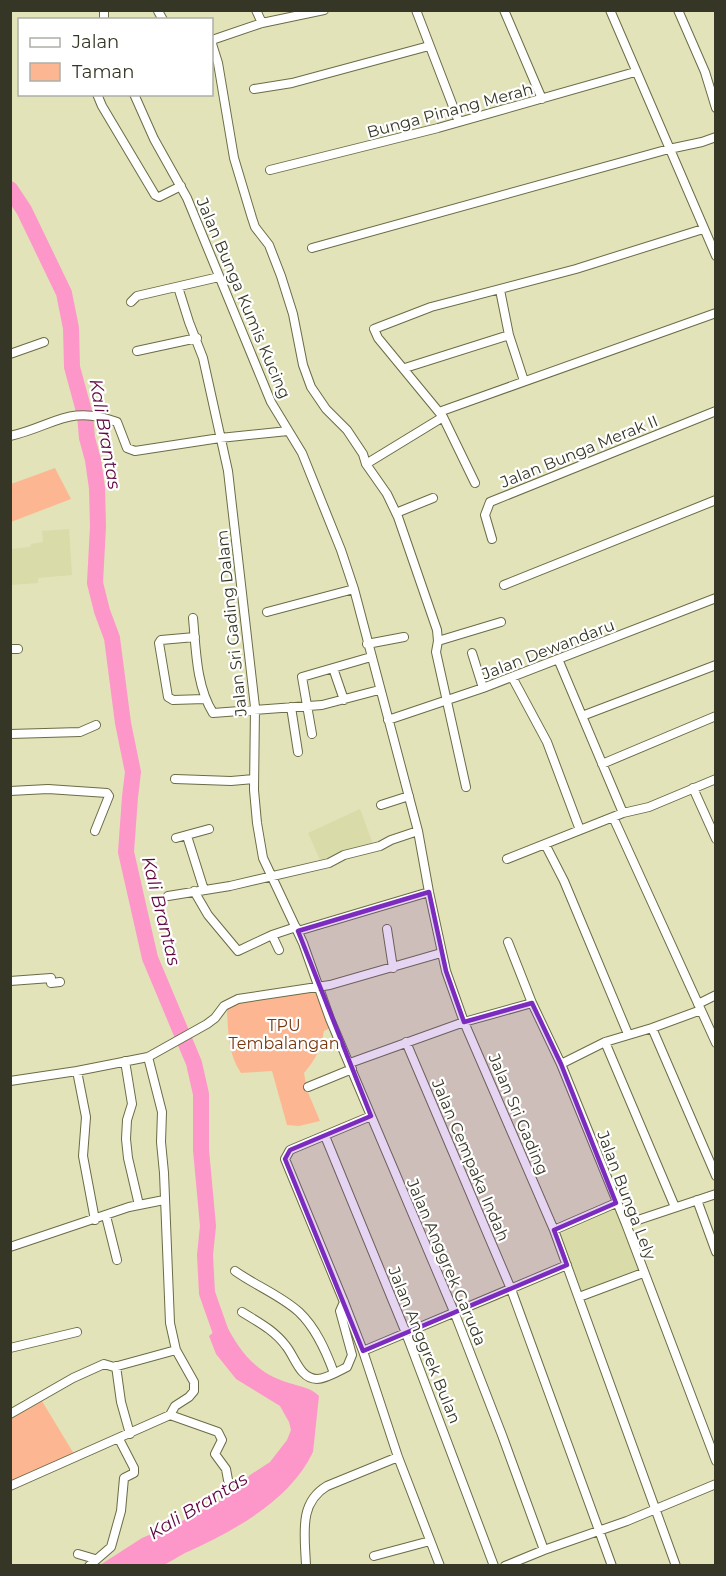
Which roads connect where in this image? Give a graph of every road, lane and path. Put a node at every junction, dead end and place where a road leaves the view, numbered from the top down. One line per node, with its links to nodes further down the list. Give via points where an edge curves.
1 (256, 10): 7 (street)
2 (324, 10): 7 (street)
3 (416, 10): 10 (street)
4 (504, 10): 15 (street)
5 (610, 10): 11 (street)
6 (678, 10): 16 (street)
7 (262, 23): 8 (street)
8 (213, 42)
9 (213, 46): 42 (street, via 234,158 255,227 269,246 287,295 307,378 315,394 347,430)
10 (429, 46): 12 (street, via 292,83); 17 (street)
11 (635, 72): 15 (street, Bunga Pinang Merah); 19 (street)
12 (254, 89)
13 (98, 96): 21 (street, via 156,197)
14 (135, 96): 21 (street, Jalan Bunga Kumis Kucing)
15 (542, 99): 17 (street, Bunga Pinang Merah)
16 (716, 108)
17 (459, 122): 20 (street, Bunga Pinang Merah)
18 (716, 136): 19 (street)
19 (669, 149): 22 (street); 23 (street)
20 (270, 170)
21 (181, 186): 25 (street, Jalan Bunga Kumis Kucing)
22 (703, 229): 24 (street); 27 (street)
23 (312, 248)
24 (715, 255)
25 (219, 277): 26 (street); 39 (street, Jalan Bunga Kumis Kucing, via 264,388)
26 (178, 287): 28 (street, via 137,296); 31 (street, Jalan Sri Gading Dalam)
27 (500, 290): 30 (street); 35 (street, via 431,307 376,328 378,338)
28 (131, 302)
29 (716, 313): 36 (street)
30 (508, 336): 35 (street); 36 (street)
31 (196, 338): 33 (street); 41 (street, Jalan Sri Gading Dalam)
32 (44, 342): 34 (street)
33 (137, 351)
34 (10, 354)
35 (405, 368): 38 (street)
36 (524, 381): 38 (street)
37 (716, 411): 47 (street, Jalan Bunga Merak II, via 490,502 485,515)
38 (441, 414): 42 (street); 43 (street)
39 (288, 431): 41 (street); 49 (street, Jalan Bunga Kumis Kucing, via 302,453)
40 (10, 436): 41 (street, via 80,414 119,423 130,450)
41 (220, 438): 71 (street, Jalan Sri Gading Dalam, via 228,471)
42 (366, 464): 46 (street)
43 (475, 483)
44 (432, 498): 46 (street)
45 (716, 500): 48 (street)
46 (396, 513): 56 (street)
47 (492, 539)
48 (504, 585)
49 (354, 589): 51 (street); 57 (street, Jalan Bunga Kumis Kucing)
50 (716, 598): 60 (street, Jalan Dewandaru)
51 (267, 612)
52 (193, 618): 54 (street)
53 (501, 622): 56 (street)
54 (195, 637): 66 (street); 66 (street, via 159,643 168,697)
55 (404, 637): 57 (street)
56 (438, 641): 68 (street, via 436,652)
57 (367, 644): 59 (street, Jalan Bunga Kumis Kucing)
58 (472, 654): 64 (street)
59 (370, 657): 62 (street); 65 (street, Jalan Bunga Kumis Kucing)
60 (558, 659): 63 (street, Jalan Dewandaru); 72 (street)
61 (716, 666): 72 (street)
62 (333, 668): 67 (street); 69 (street, via 303,677)
63 (512, 677): 64 (street, Jalan Dewandaru); 91 (street, via 547,742)
64 (483, 688): 68 (street, Jalan Dewandaru)
65 (379, 690): 67 (street); 74 (street, Jalan Bunga Kumis Kucing)
66 (205, 699): 71 (street, via 216,714)
67 (344, 700): 69 (street)
68 (446, 701): 74 (street, Jalan Dewandaru); 83 (street)
69 (308, 705): 70 (street); 77 (street)
70 (291, 707): 71 (street); 78 (street)
71 (256, 709): 81 (street, Jalan Sri Gading Dalam)
72 (582, 716): 79 (street)
73 (716, 716): 79 (street)
74 (388, 720): 86 (street, Jalan Sri Gading)
75 (96, 725): 76 (street, via 80,732)
76 (10, 734)
77 (312, 734)
78 (298, 752)
79 (602, 764): 88 (street)
80 (175, 779): 81 (street)
81 (254, 779): 99 (street, Jalan Sri Gading Dalam, via 260,846)
82 (716, 779): 84 (street)
83 (466, 787)
84 (693, 788): 88 (street, via 649,807); 96 (street)
85 (10, 791): 92 (street, via 48,789 107,794 107,804)
86 (409, 796): 87 (street); 93 (street, Jalan Sri Gading)
87 (381, 805)
88 (623, 813): 89 (street)
89 (613, 817): 91 (street); 116 (street)
90 (209, 829): 94 (street)
91 (580, 830): 97 (street)
92 (95, 831)
93 (418, 831): 99 (street, via 329,863); 102 (street, Jalan Sri Gading)
94 (187, 836): 95 (street); 100 (street)
95 (176, 838)
96 (716, 838)
97 (545, 844): 98 (street); 119 (street)
98 (507, 859)
99 (271, 876): 100 (street); 104 (street, Jalan Sri Gading Dalam)
100 (204, 890): 101 (street)
101 (194, 891): 103 (street); 106 (street, via 238,951)
102 (429, 892): 104 (street); 109 (street, Jalan Sri Gading)
103 (168, 896)
104 (297, 929): 106 (street); 113 (street, Jalan Sri Gading Dalam)
105 (387, 929): 110 (street)
106 (272, 935): 108 (street)
107 (508, 942): 115 (street, Jalan Bunga Lely)
108 (279, 950)
109 (441, 953): 110 (street); 117 (street, Jalan Sri Gading)
110 (393, 968): 113 (street)
111 (10, 981): 112 (street, via 51,978 51,983)
112 (60, 982)
113 (319, 987): 123 (street, via 238,999 198,1029); 126 (street, Jalan Anggrek Garuda)
114 (716, 995): 116 (street)
115 (532, 1004): 117 (street); 125 (street, Jalan Bunga Lely)
116 (700, 1007): 118 (street); 122 (street)
117 (464, 1022): 120 (street); 142 (street, Jalan Sri Gading)
118 (652, 1028): 119 (street); 132 (street)
119 (628, 1034): 121 (street)
120 (406, 1042): 126 (street); 149 (street, Jalan Cempaka Indah)
121 (605, 1042): 125 (street); 138 (street)
122 (716, 1043)
123 (148, 1057): 124 (street); 134 (street, via 162,1112)
124 (125, 1061): 127 (street); 137 (street, via 132,1104 127,1120 127,1148)
125 (561, 1064): 136 (street, Jalan Bunga Lely)
126 (351, 1066): 129 (street); 130 (street, Jalan Anggrek Garuda)
127 (77, 1071): 128 (street); 140 (street, via 86,1117 83,1156)
128 (10, 1081)
129 (308, 1087)
130 (371, 1116): 131 (street); 153 (street, Jalan Anggrek Garuda)
131 (325, 1136): 151 (street, via 290,1150 285,1159); 155 (street, Jalan Anggrek Bulan)
132 (716, 1176)
133 (716, 1194): 135 (street)
134 (165, 1200): 137 (street); 157 (street, via 170,1323)
135 (697, 1200): 138 (street); 144 (street)
136 (616, 1203): 141 (street, Jalan Bunga Lely); 142 (street)
137 (139, 1205): 139 (street)
138 (675, 1207): 141 (street)
139 (106, 1216): 140 (street); 145 (street)
140 (95, 1220): 143 (street)
141 (626, 1224): 148 (street, Jalan Bunga Lely)
142 (554, 1230): 146 (street, Jalan Sri Gading)
143 (10, 1247)
144 (716, 1252)
145 (117, 1260)
146 (567, 1265): 149 (street); 150 (street, Jalan Sri Gading)
147 (235, 1271): 160 (street, via 299,1312 326,1351)
148 (643, 1273): 150 (street); 166 (street, Jalan Bunga Lely)
149 (511, 1289): 153 (street); 171 (street, Jalan Cempaka Indah)
150 (579, 1297): 170 (street, Jalan Sri Gading)
151 (344, 1302): 158 (street); 160 (street, via 340,1311 352,1355 347,1367)
152 (242, 1312): 160 (street, via 276,1335 309,1377 318,1379)
153 (455, 1314): 155 (street); 173 (street, Jalan Anggrek Garuda)
154 (77, 1332): 156 (street)
155 (406, 1333): 158 (street); 179 (street, Jalan Anggrek Bulan)
156 (10, 1348)
157 (176, 1350): 159 (street); 162 (street, via 194,1382 194,1391)
158 (363, 1351): 165 (street)
159 (116, 1366): 161 (street, via 105,1364 73,1378); 163 (street)
160 (334, 1373)
161 (10, 1414)
162 (170, 1415): 163 (street); 167 (street, via 220,1434 222,1440 215,1454 226,1469)
163 (130, 1434): 164 (street)
164 (120, 1439): 169 (street); 176 (street, via 134,1473 124,1478 121,1511 111,1547)
165 (398, 1457): 172 (street); 177 (street, via 327,1486 311,1500 306,1508)
166 (716, 1461)
167 (228, 1480)
168 (716, 1484): 170 (street)
169 (10, 1486)
170 (656, 1510): 171 (street); 182 (street, Jalan Sri Gading)
171 (599, 1530): 173 (street); 181 (street, Jalan Cempaka Indah)
172 (430, 1541): 175 (street); 178 (street)
173 (544, 1550): 180 (street)
174 (78, 1554): 176 (street)
175 (374, 1556)
176 (92, 1562)
177 (306, 1566)
178 (440, 1566)
179 (494, 1566)
180 (506, 1566)
181 (612, 1566)
182 (676, 1566)

